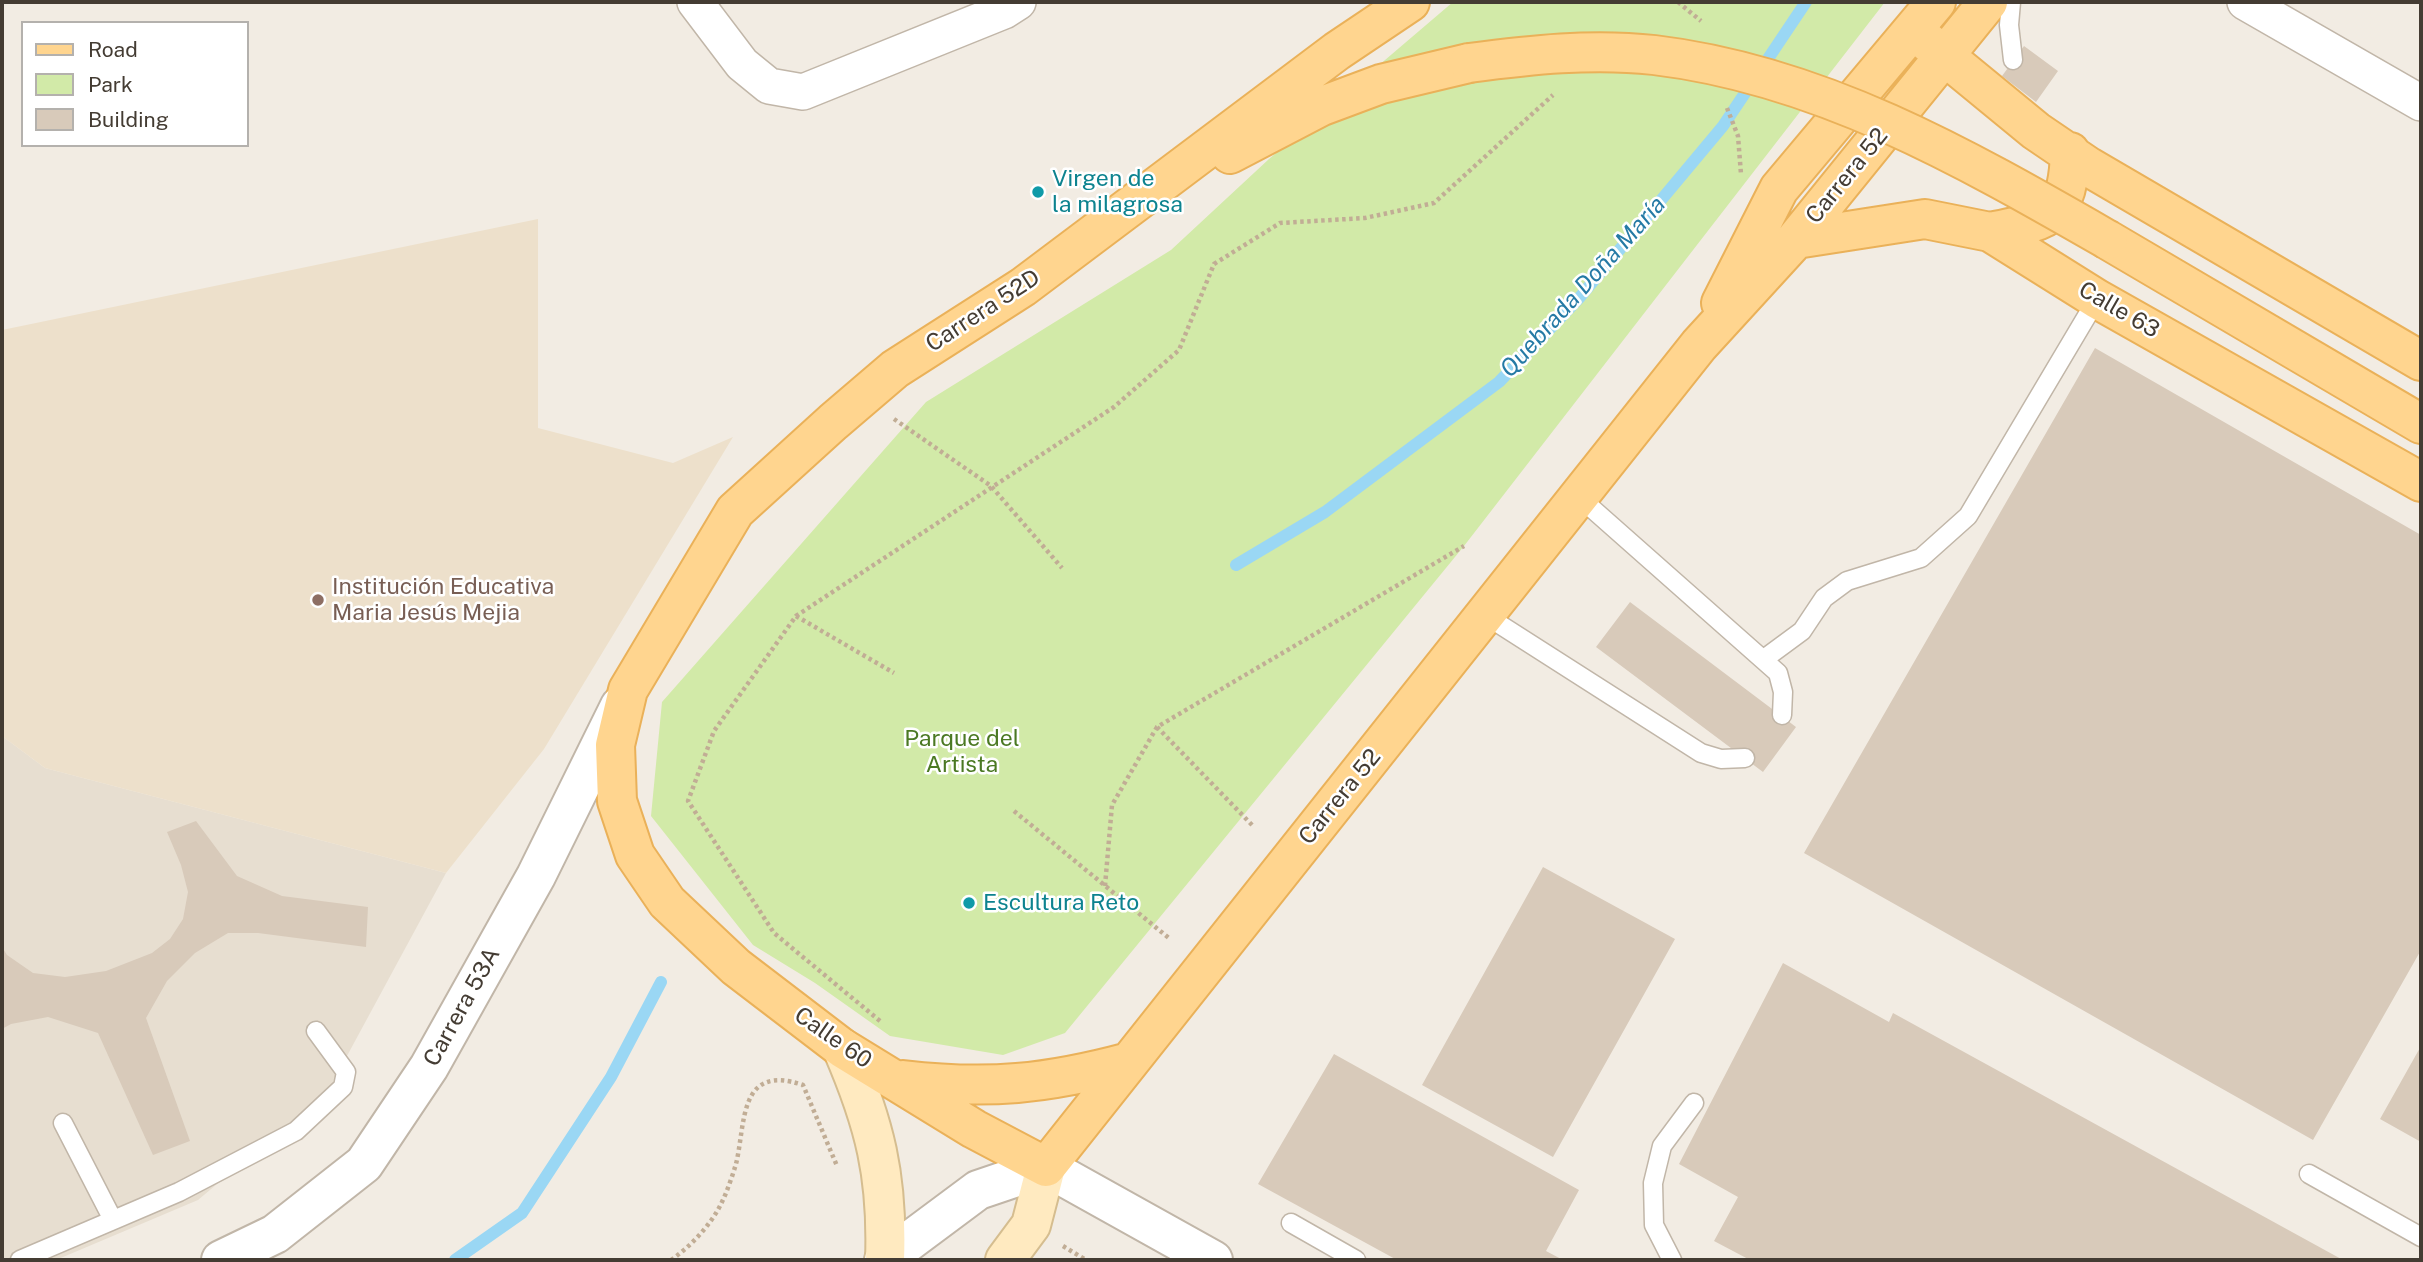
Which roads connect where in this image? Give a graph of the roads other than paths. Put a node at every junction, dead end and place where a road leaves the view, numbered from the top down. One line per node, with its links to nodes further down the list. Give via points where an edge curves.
1 (695, 2): 2 (street, via 741,64 769,86 803,92)
2 (1018, 2)
3 (1410, 2): 15 (main road, Carrera 52D, via 1337,51)
4 (1988, 2): 8 (main road, Carrera 52)
5 (2011, 2): 9 (lane)
6 (2245, 2): 10 (street)
7 (1924, 16): 8 (main road); 17 (main road, Carrera 52, via 1779,189)
8 (1946, 56): 11 (main road, via 2028,114); 14 (main road, Carrera 52)
9 (2013, 61)
10 (2421, 103)
11 (2070, 152): 12 (main road); 13 (main road, via 2065,199 2045,220)
12 (2158, 207): 16 (main road, via 2124,211 2112,218 2096,242); 18 (main road)
13 (1990, 232): 14 (main road, Calle 63, via 1925,219); 16 (main road, Calle 63)
14 (1797, 239): 17 (main road, Carrera 52)
15 (1023, 287): 19 (main road, bridge, via 1224,157 1322,106 1381,84 1469,63 1529,55 1654,55 1802,88 1991,173); 24 (main road, Carrera 52D, via 895,369 735,511)
16 (2097, 299): 20 (main road, Calle 63); 23 (lane, via 1968,516 1921,558 1847,581 1824,598 1802,631)
17 (1699, 345): 21 (main road, Carrera 52)
18 (2421, 361)
19 (2421, 424)
20 (2421, 482)
21 (1578, 497): 22 (main road, Carrera 52); 23 (lane)
22 (1485, 615): 26 (lane, via 1701,754 1721,760); 29 (main road, Carrera 52)
23 (1764, 659): 25 (lane, via 1778,673)
24 (628, 690): 28 (main road, Calle 60, via 615,745 617,801 635,855 667,901 736,967); 39 (street, Carrera 53A, via 509,924 429,1068 363,1164 275,1234)
25 (1782, 715)
26 (1745, 758)
27 (316, 1031): 35 (lane, via 346,1072 346,1080 296,1131 180,1192)
28 (842, 1048): 30 (main road, Calle 60); 40 (main road, via 864,1097 879,1149 886,1202)
29 (1129, 1062): 30 (main road, via 1011,1086); 33 (main road, Carrera 52)
30 (894, 1079): 33 (main road, Calle 60)
31 (1693, 1103): 44 (lane, via 1662,1146 1653,1183 1654,1225)
32 (63, 1123): 35 (lane)
33 (1046, 1167): 40 (street, via 978,1190); 41 (main road, Carrera 52, via 1031,1225); 42 (street, Calle 60)
34 (2309, 1174): 37 (lane)
35 (113, 1220): 38 (lane)
36 (1291, 1223): 43 (lane)
37 (2421, 1237)
38 (20, 1260)
39 (221, 1260)
40 (885, 1260)
41 (1004, 1260)
42 (1213, 1260)
43 (1356, 1260)
44 (1672, 1260)

